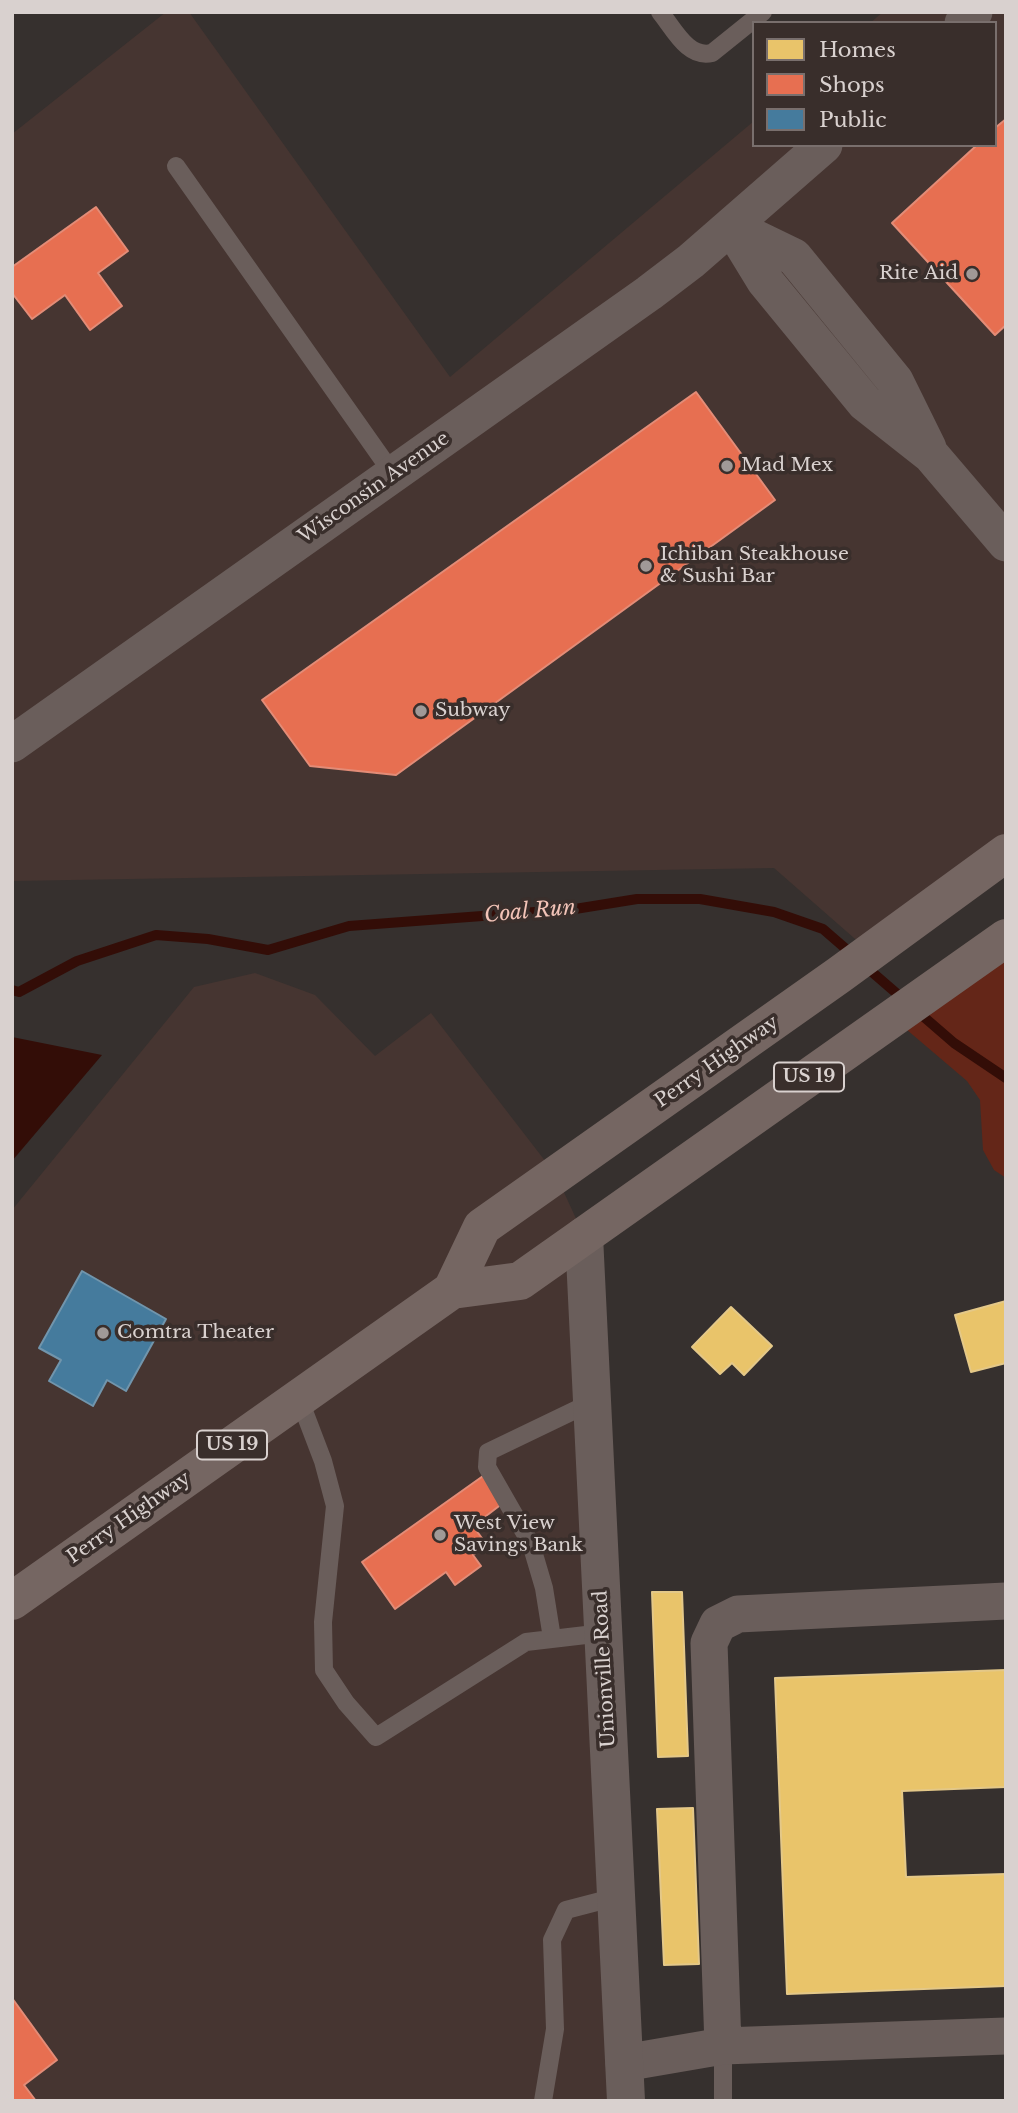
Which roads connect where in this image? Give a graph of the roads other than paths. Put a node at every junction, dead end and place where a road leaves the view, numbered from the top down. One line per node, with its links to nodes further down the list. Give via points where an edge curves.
1 (660, 12): 2 (lane, via 692,51 703,55 712,53)
2 (763, 12)
3 (822, 147): 5 (street, Wisconsin Avenue)
4 (176, 166): 6 (lane)
5 (732, 227): 6 (street, Wisconsin Avenue, via 649,293); 7 (street, via 794,257 895,381 932,455)
6 (393, 474): 8 (street, Wisconsin Avenue)
7 (1006, 543)
8 (12, 744)
9 (1006, 853): 12 (main road, Perry Highway / US 19, via 482,1227)
10 (1006, 938): 11 (main road, Perry Highway / US 19)
11 (584, 1236): 12 (main road, Perry Highway / US 19, via 520,1281); 14 (street, Unionville Road)
12 (452, 1290): 13 (main road, Perry Highway / US 19)
13 (299, 1398): 15 (main road, Perry Highway / US 19); 18 (lane, via 334,1506 323,1622 324,1670 376,1737 526,1642)
14 (592, 1402): 17 (street, Unionville Road); 18 (lane, via 488,1452 487,1468 531,1544 544,1588)
15 (12, 1601)
16 (1006, 1601): 21 (street, via 738,1614 718,1624 709,1643)
17 (603, 1633): 18 (lane); 19 (street, Unionville Road)
18 (551, 1638)
19 (616, 1897): 22 (street, Unionville Road); 23 (lane, via 566,1910 552,1940 555,2029)
20 (1006, 2036): 21 (street)
21 (723, 2046): 22 (street); 25 (lane)
22 (624, 2063): 24 (street, Unionville Road)
23 (543, 2101)
24 (626, 2101)
25 (723, 2101)

